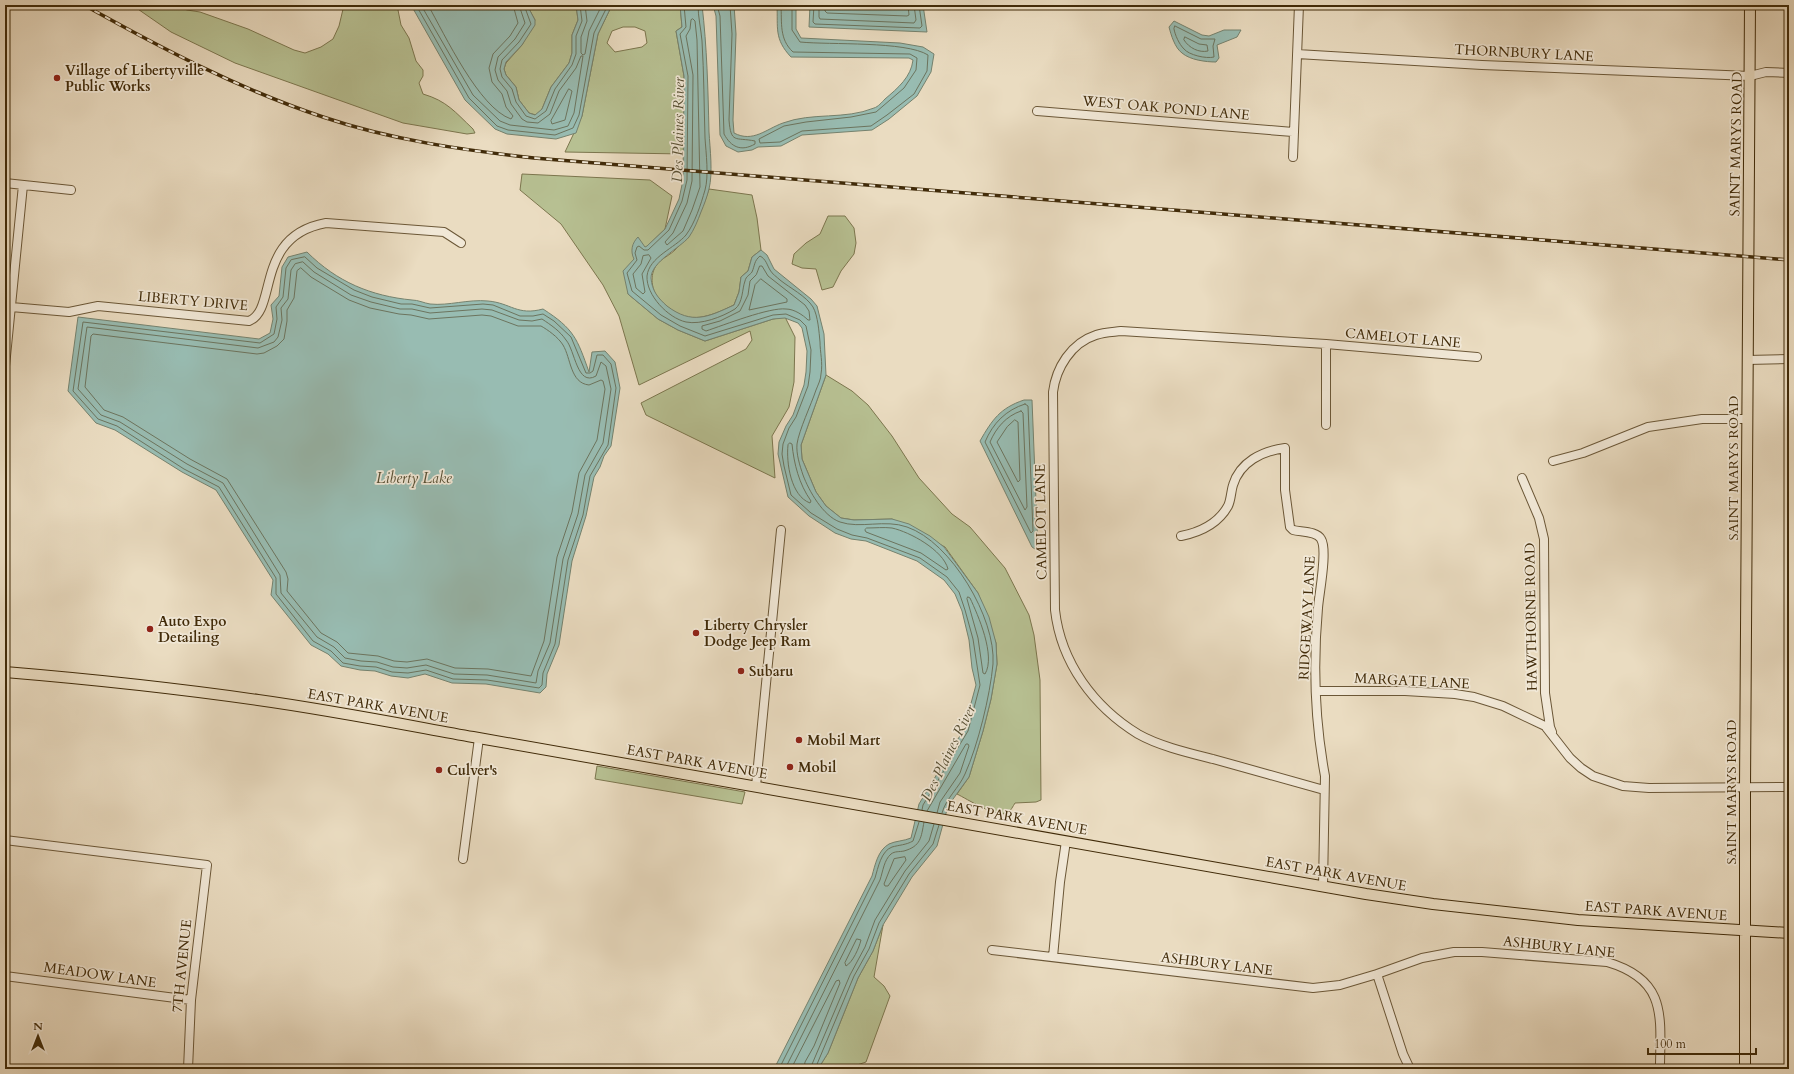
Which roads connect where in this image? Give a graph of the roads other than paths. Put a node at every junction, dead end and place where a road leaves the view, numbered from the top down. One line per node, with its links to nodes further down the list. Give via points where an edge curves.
1 (1299, 5): 3 (street)
2 (1750, 5): 5 (main road, SAINT MARYS ROAD)
3 (1297, 54): 5 (street, THORNBURY LANE, via 1482,65); 7 (street)
4 (1789, 73): 5 (street, THORNBURY LANE, via 1766,72)
5 (1750, 76): 17 (main road, SAINT MARYS ROAD)
6 (1036, 111): 7 (street, WEST OAK POND LANE)
7 (1292, 132): 8 (street)
8 (1293, 157)
9 (5, 183): 10 (street)
10 (23, 185): 11 (street); 13 (street)
11 (70, 190)
12 (461, 243): 13 (street, LIBERTY DRIVE, via 444,232 326,223 315,225 285,244 273,266 260,311 255,318 244,321 102,306 89,306 69,312)
13 (11, 307): 18 (street)
14 (1326, 344): 15 (street, CAMELOT LANE); 20 (street, CAMELOT LANE); 32 (street, CAMELOT LANE, via 1107,332 1085,340 1068,355 1054,381 1053,392 1055,610 1062,641 1070,661 1094,698 1110,714 1140,734 1177,749)
15 (1477, 357)
16 (1789, 359): 17 (street)
17 (1747, 360): 19 (main road, SAINT MARYS ROAD)
18 (5, 366)
19 (1747, 419): 21 (street, via 1702,419 1648,427 1583,453); 30 (main road, SAINT MARYS ROAD)
20 (1326, 425)
21 (1553, 461)
22 (1522, 478): 27 (street, HAWTHORNE ROAD, via 1539,518 1544,539 1545,693)
23 (781, 530): 29 (street)
24 (1181, 536): 26 (street, RIDGEWAY LANE, via 1195,534 1216,521 1229,504 1231,490 1239,471 1249,462 1275,449 1285,448 1285,490 1290,526 1293,530 1316,534 1321,538 1323,546 1316,645)
25 (5, 672): 28 (main road, EAST PARK AVENUE, via 102,680 258,700)
26 (1316, 691): 27 (street, MARGATE LANE, via 1405,691 1474,696 1522,714 1545,726); 32 (street, RIDGEWAY LANE, via 1325,776)
27 (1553, 735): 30 (street, MARGATE LANE, via 1581,768 1593,776 1623,786)
28 (479, 738): 29 (main road, EAST PARK AVENUE); 35 (street)
29 (756, 786): 34 (main road, EAST PARK AVENUE)
30 (1745, 787): 31 (street, MARGATE LANE); 37 (main road, SAINT MARYS ROAD)
31 (1789, 787)
32 (1324, 790): 36 (street, RIDGEWAY LANE)
33 (5, 840): 43 (street, 7TH AVENUE, via 206,865)
34 (1066, 841): 36 (main road, EAST PARK AVENUE); 40 (street)
35 (463, 858)
36 (1323, 886): 37 (main road, EAST PARK AVENUE, via 1433,904 1578,920)
37 (1746, 931): 38 (main road, EAST PARK AVENUE); 47 (main road, SAINT MARYS ROAD)
38 (1789, 933)
39 (992, 950): 40 (street, ASHBURY LANE)
40 (1053, 957): 41 (street, ASHBURY LANE, via 1313,988 1340,985)
41 (1377, 974): 44 (street); 46 (street, ASHBURY LANE, via 1422,958 1454,952 1607,962 1624,967 1648,986 1658,1005 1661,1019)
42 (5, 976): 43 (street, MEADOW LANE)
43 (191, 1000): 45 (street, 7TH AVENUE)
44 (1408, 1068)
45 (188, 1069)
46 (1658, 1069)
47 (1745, 1069)

